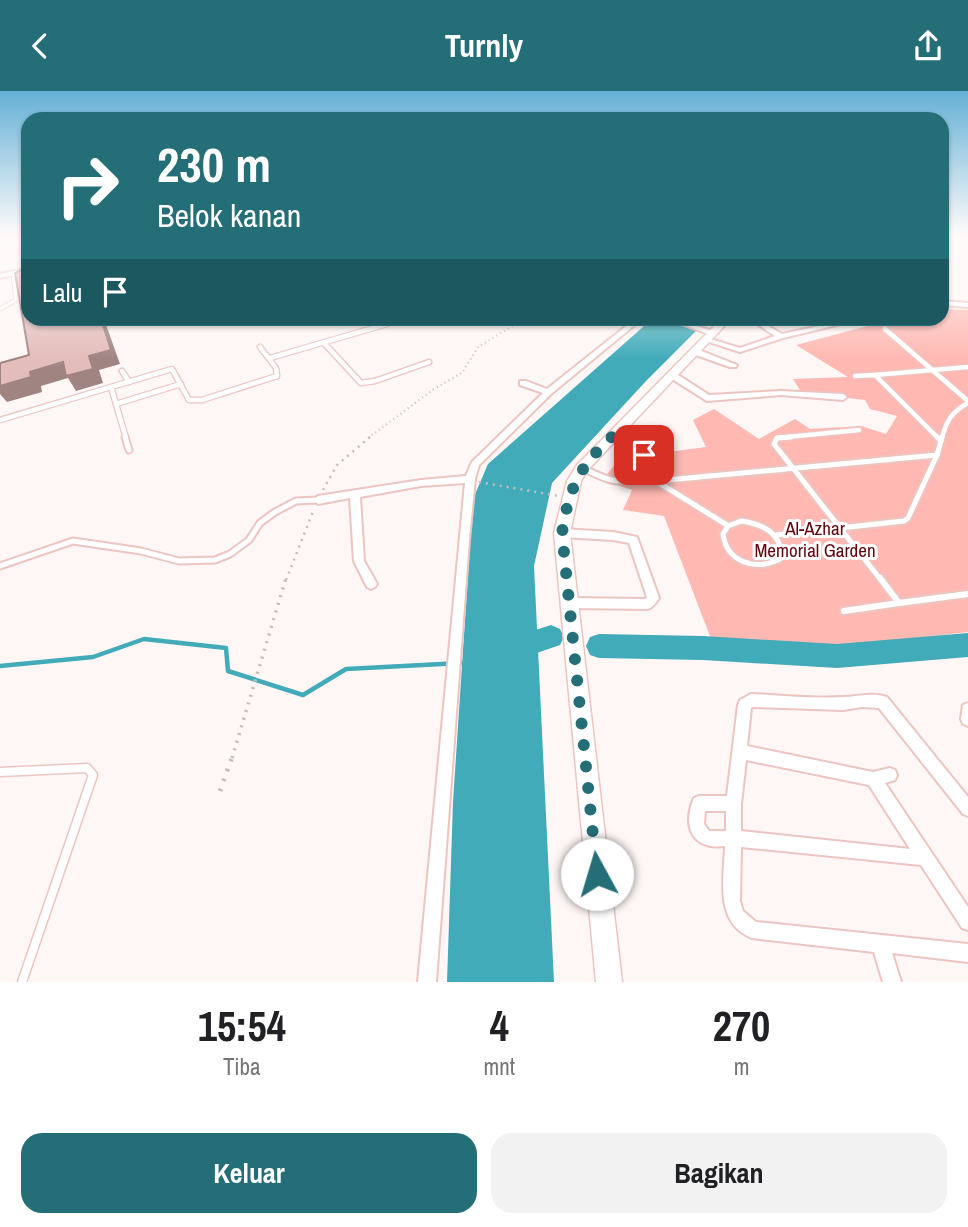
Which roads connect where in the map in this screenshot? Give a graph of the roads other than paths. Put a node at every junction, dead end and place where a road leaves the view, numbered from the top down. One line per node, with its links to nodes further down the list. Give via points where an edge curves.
1 (13, 277): 3 (lane)
2 (21, 281): 3 (lane)
3 (13, 282): 6 (lane, via 16,300)
4 (949, 304): 5 (street)
5 (968, 305)
6 (0, 309)
7 (381, 326): 16 (lane)
8 (630, 326): 31 (street)
9 (683, 326): 15 (street)
10 (718, 326): 15 (street)
11 (765, 326): 14 (street)
12 (827, 326): 14 (street)
13 (885, 330): 23 (lane)
14 (781, 336): 15 (street, via 740,350)
15 (704, 338): 20 (street); 24 (street)
16 (324, 343): 18 (lane); 19 (lane, via 363,383)
17 (260, 347): 18 (lane)
18 (270, 358): 29 (lane, via 275,376 202,400 189,400)
19 (429, 362)
20 (733, 365)
21 (968, 367): 23 (lane)
22 (122, 371): 27 (lane)
23 (933, 371): 25 (lane); 33 (lane)
24 (672, 375): 32 (street, via 707,398 781,393); 37 (street)
25 (874, 375): 26 (lane); 38 (lane)
26 (855, 376)
27 (129, 382): 29 (lane, via 170,369); 30 (lane)
28 (523, 383): 31 (street)
29 (181, 384): 34 (lane)
30 (111, 387): 34 (lane); 35 (lane)
31 (548, 393): 44 (street, via 485,452)
32 (843, 397)
33 (968, 402): 38 (lane, via 946,422)
34 (116, 404): 39 (lane)
35 (0, 421)
36 (859, 430): 42 (lane, via 777,438 774,444)
37 (614, 435): 41 (street); 43 (lane, via 649,460)
38 (941, 441): 40 (lane)
39 (130, 450)
40 (937, 455): 42 (lane); 49 (lane, via 908,518 896,524)
41 (582, 468): 43 (lane, via 616,481 633,481); 50 (street, via 571,489)
42 (790, 468): 45 (lane); 49 (lane)
43 (643, 473): 45 (lane)
44 (470, 479): 46 (street); 72 (street)
45 (656, 481): 48 (lane)
46 (355, 495): 47 (street); 53 (street, via 359,561)
47 (318, 500): 52 (lane, via 296,501 275,512 260,523 249,540 215,561 179,561 73,541)
48 (727, 525): 51 (lane, via 751,521); 51 (lane, via 722,539 725,547 753,565 774,564 780,559 783,551)
49 (839, 528): 51 (lane); 56 (lane)
50 (562, 533): 55 (street); 55 (street, via 633,540 653,598 648,604 636,605)
51 (776, 535)
52 (0, 566)
53 (372, 584)
54 (968, 594): 56 (lane)
55 (568, 603): 73 (street)
56 (899, 603): 57 (lane)
57 (844, 611)
58 (968, 710): 59 (street)
59 (968, 719)
60 (742, 753): 63 (street); 64 (street); 65 (street, via 743,715 751,700 844,704 876,700 886,706)
61 (0, 773): 71 (lane, via 87,768 93,775)
62 (890, 775): 63 (street)
63 (873, 779): 67 (street)
64 (734, 804): 66 (street); 66 (street, via 705,801 696,811 704,837)
65 (968, 809)
66 (733, 838): 67 (street); 69 (street, via 732,901 744,925 752,930)
67 (925, 858): 68 (street)
68 (968, 922)
69 (881, 946): 70 (street); 74 (street)
70 (968, 953)
71 (22, 982)
72 (427, 982)
73 (609, 982)
74 (892, 982)

